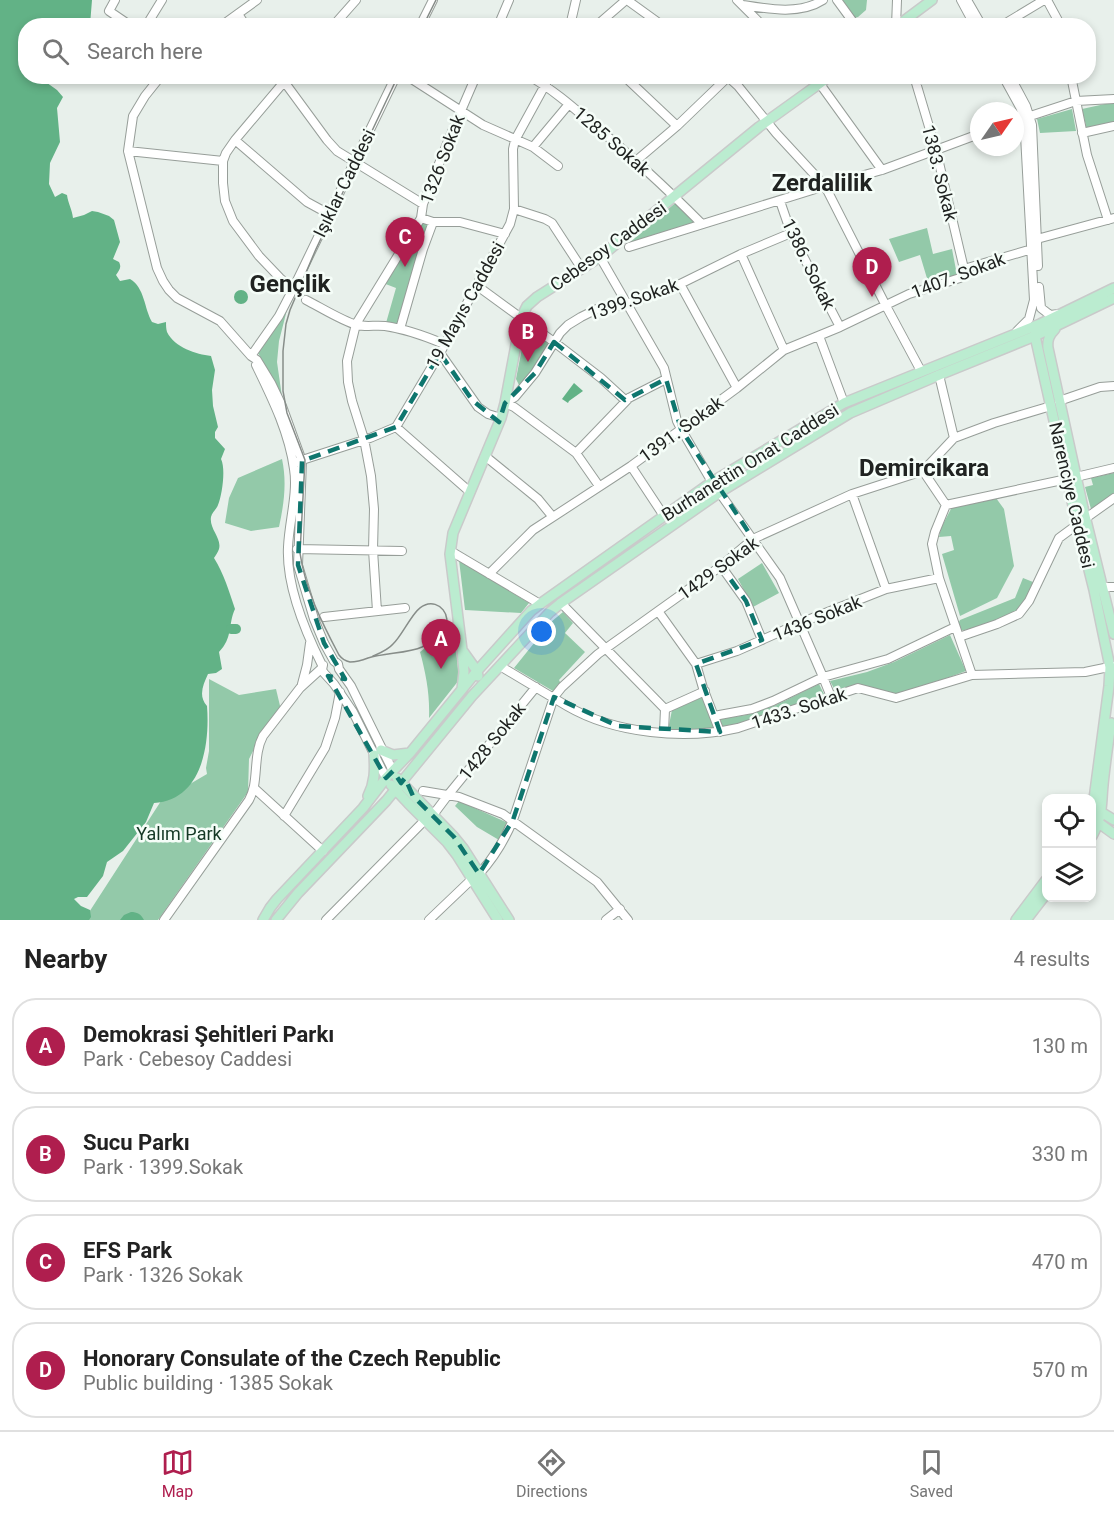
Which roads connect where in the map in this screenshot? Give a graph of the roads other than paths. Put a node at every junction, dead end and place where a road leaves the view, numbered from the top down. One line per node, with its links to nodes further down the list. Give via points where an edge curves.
1 (115, 0): 18 (street, via 109,11)
2 (162, 0): 19 (street)
3 (257, 0): 17 (street)
4 (356, 0): 22 (street)
5 (433, 0): 23 (street)
6 (509, 0): 24 (street)
7 (576, 0): 25 (street)
8 (627, 0): 26 (street); 27 (street)
9 (823, 0): 16 (street, via 797,8 768,9)
10 (837, 0): 29 (street)
11 (897, 0): 30 (street)
12 (932, 0): 31 (main road)
13 (961, 0): 32 (street)
14 (967, 0): 33 (street)
15 (1045, 0): 34 (street); 35 (street)
16 (740, 3): 28 (street)
17 (238, 14): 20 (street); 21 (street)
18 (119, 18)
19 (151, 18)
20 (232, 18)
21 (241, 18)
22 (340, 18)
23 (424, 18)
24 (501, 18)
25 (572, 18)
26 (606, 18)
27 (652, 18)
28 (755, 18)
29 (850, 18)
30 (896, 18)
31 (907, 18)
32 (971, 18)
33 (977, 18)
34 (1015, 18)
35 (1055, 18)
36 (155, 84): 67 (street, via 133,116)
37 (279, 84): 63 (street)
38 (288, 84): 70 (street, via 327,140)
39 (392, 84): 70 (street, Işıklar Caddesi)
40 (419, 84): 55 (street)
41 (473, 84): 55 (street, 1326 Sokak)
42 (542, 84): 51 (street, 1285 Sokak)
43 (632, 84): 59 (street)
44 (721, 84): 59 (street)
45 (736, 84): 58 (street)
46 (820, 84): 58 (main road, Cebesoy Caddesi); 72 (street)
47 (916, 84): 66 (street, 1383. Sokak)
48 (1008, 84): 56 (street)
49 (1013, 84): 56 (street)
50 (1073, 84): 53 (street)
51 (545, 86): 54 (street, 1285 Sokak); 64 (street, 19 Mayıs Caddesi)
52 (1114, 99): 53 (street)
53 (1076, 101): 56 (street); 61 (street)
54 (569, 104): 65 (street); 68 (street, 1285 Sokak)
55 (461, 111): 64 (street); 76 (street, 1326 Sokak)
56 (1027, 116): 57 (street); 85 (street, via 1032,125); 87 (street)
57 (1024, 117)
58 (766, 122): 73 (street); 74 (main road, Cebesoy Caddesi)
59 (677, 126): 68 (street)
60 (1114, 126): 61 (street)
61 (1082, 133): 80 (street)
62 (970, 137): 66 (street)
63 (235, 140): 69 (street); 78 (street, via 307,202)
64 (515, 140): 65 (street); 77 (street, 19 Mayıs Caddesi)
65 (532, 147): 71 (street)
66 (936, 150): 72 (street); 91 (street, 1383. Sokak)
67 (128, 151): 69 (street); 115 (street, via 163,281 177,298 220,321)
68 (637, 160): 74 (street, 1285 Sokak)
69 (223, 161): 95 (street, via 225,201 233,221 259,256)
70 (354, 161): 76 (street); 78 (street, Işıklar Caddesi)
71 (558, 165)
72 (882, 170): 73 (street)
73 (825, 186): 75 (street); 99 (street)
74 (675, 197): 82 (street, 1285 Sokak); 89 (main road, Cebesoy Caddesi)
75 (780, 201): 82 (street); 83 (street, 1386. Sokak)
76 (423, 204): 79 (street, 1326 Sokak)
77 (514, 209): 84 (street, 19 Mayıs Caddesi); 90 (street, via 552,223)
78 (329, 214): 95 (street, Işıklar Caddesi)
79 (421, 218): 81 (street); 103 (street, 1326 Sokak)
80 (1111, 219): 85 (street)
81 (433, 222): 84 (street, via 460,222); 107 (street)
82 (702, 224): 86 (street)
83 (791, 233): 88 (street, 1399.Sokak); 106 (street, 1386. Sokak)
84 (505, 234): 93 (street, 19 Mayıs Caddesi)
85 (1037, 239): 100 (street)
86 (629, 247)
87 (1032, 249): 91 (street, 1407. Sokak); 108 (street, via 1033,307 1029,319)
88 (741, 254): 92 (street, 1399.Sokak); 113 (street)
89 (600, 256): 90 (main road, Cebesoy Caddesi); 98 (street)
90 (582, 269): 102 (main road, Cebesoy Caddesi, via 537,297)
91 (964, 269): 99 (street, 1407. Sokak, via 960,278)
92 (680, 284): 98 (street, 1399.Sokak); 120 (street)
93 (476, 285): 102 (street); 112 (street, 19 Mayıs Caddesi)
94 (1114, 288): 101 (main road, Burhanettin Onat Caddesi)
95 (293, 289): 115 (street, Işıklar Caddesi)
96 (1114, 298): 105 (main road, Burhanettin Onat Caddesi)
97 (306, 300): 103 (street)
98 (627, 304): 111 (street, 1399.Sokak, via 597,309 581,317); 118 (street, via 664,368)
99 (885, 304): 106 (street, 1391. Sokak); 116 (street)
100 (1041, 308): 101 (street, via 1050,315); 104 (street)
101 (1061, 314): 104 (main road, Burhanettin Onat Caddesi)
102 (521, 318): 111 (street); 122 (main road, Cebesoy Caddesi)
103 (356, 324): 107 (street); 129 (street, 1326 Sokak, via 347,361 348,382)
104 (1040, 324): 108 (main road, Burhanettin Onat Caddesi); 110 (main road)
105 (1059, 325): 110 (main road, Burhanettin Onat Caddesi); 124 (main road, Narenciye Caddesi, via 1047,344)
106 (840, 327): 109 (street, 1391. Sokak)
107 (400, 329): 112 (street)
108 (1013, 334): 116 (main road, Burhanettin Onat Caddesi)
109 (819, 336): 113 (street, 1391. Sokak); 123 (street)
110 (1035, 336): 117 (main road, Burhanettin Onat Caddesi); 124 (main road, Narenciye Caddesi)
111 (554, 342): 121 (street, via 622,398); 122 (street, 1399.Sokak, via 515,397)
112 (444, 344): 114 (street, 19 Mayıs Caddesi)
113 (784, 350): 120 (street, 1391. Sokak)
114 (440, 353): 125 (street, via 478,407); 126 (street, 19 Mayıs Caddesi)
115 (251, 356): 132 (street, via 272,383); 133 (street, via 285,429)
116 (921, 371): 123 (main road, Burhanettin Onat Caddesi)
117 (939, 375): 128 (street); 141 (main road, Burhanettin Onat Caddesi, via 850,413)
118 (666, 379): 121 (street); 127 (street)
119 (1114, 386): 124 (street, 1429 Sokak, via 1100,387)
120 (737, 388): 127 (street, 1391. Sokak)
121 (629, 398): 130 (street)
122 (505, 403): 125 (main road, Cebesoy Caddesi); 130 (street)
123 (844, 403): 138 (main road, Burhanettin Onat Caddesi)
124 (1055, 404): 128 (street, 1429 Sokak); 137 (main road, Narenciye Caddesi)
125 (501, 418): 131 (main road, Cebesoy Caddesi)
126 (396, 427): 129 (street); 140 (street)
127 (681, 429): 134 (street, 1391. Sokak); 138 (street)
128 (954, 438): 136 (street, 1429 Sokak)
129 (364, 439): 132 (street); 150 (street, 1326 Sokak, via 374,509)
130 (576, 453): 139 (street)
131 (485, 456): 140 (main road, Cebesoy Caddesi); 145 (street, via 538,499)
132 (303, 461): 133 (street); 149 (street)
133 (294, 464): 170 (street, via 288,562)
134 (631, 466): 139 (street, 1391. Sokak); 146 (street)
135 (1114, 468): 137 (street)
136 (923, 471): 142 (street, 1429 Sokak); 144 (street)
137 (1072, 478): 144 (street); 147 (main road, Narenciye Caddesi)
138 (712, 482): 141 (street); 146 (main road, Burhanettin Onat Caddesi)
139 (598, 486): 145 (street, 1391. Sokak)
140 (470, 492): 152 (main road, Cebesoy Caddesi, via 453,533)
141 (720, 492): 148 (street); 159 (main road, Burhanettin Onat Caddesi)
142 (852, 494): 148 (street, 1429 Sokak); 158 (street)
143 (1114, 498): 147 (street)
144 (946, 505): 155 (street, via 932,544)
145 (552, 516): 154 (street, 1391. Sokak)
146 (664, 516): 160 (main road, Burhanettin Onat Caddesi)
147 (1082, 521): 156 (main road, Narenciye Caddesi); 168 (street, via 1059,538 1019,614); 177 (main road, Narenciye Caddesi)
148 (753, 539): 153 (street, 1429 Sokak); 165 (street, via 780,578)
149 (297, 549): 150 (street); 174 (street, via 297,565 314,619)
150 (373, 550): 151 (street); 162 (street, 1326 Sokak)
151 (402, 551)
152 (450, 554): 154 (street); 172 (main road, Cebesoy Caddesi)
153 (721, 566): 163 (street, 1429 Sokak); 169 (street, via 746,602)
154 (489, 574): 160 (street)
155 (939, 578): 158 (street, 1436 Sokak); 166 (street)
156 (1103, 587): 157 (street); 167 (main road, Narenciye Caddesi)
157 (1114, 587)
158 (886, 590): 165 (street, 1436 Sokak)
159 (561, 603): 171 (street); 176 (main road, Burhanettin Onat Caddesi)
160 (540, 604): 173 (main road, Burhanettin Onat Caddesi)
161 (405, 608): 162 (street)
162 (377, 611): 164 (street)
163 (658, 611): 171 (street, 1429 Sokak); 175 (street)
164 (324, 616)
165 (800, 623): 169 (street, 1436 Sokak); 182 (street)
166 (955, 627): 168 (street); 182 (street, via 888,659)
167 (1114, 634)
168 (959, 637): 181 (street)
169 (762, 640): 175 (street, 1436 Sokak)
170 (310, 641): 179 (street); 184 (street, via 308,665)
171 (604, 648): 189 (street, 1429 Sokak); 192 (street)
172 (462, 650): 173 (main road, via 485,660); 180 (main road); 185 (main road, Cebesoy Caddesi)
173 (492, 655): 180 (main road, Burhanettin Onat Caddesi)
174 (334, 661): 178 (street); 179 (street, via 327,660)
175 (696, 664): 186 (street)
176 (500, 666): 183 (street, 1433. Sokak); 188 (main road, Burhanettin Onat Caddesi)
177 (1112, 667): 181 (street, 1433. Sokak, via 1085,672); 206 (main road, Narenciye Caddesi)
178 (339, 669): 179 (street, via 335,675); 196 (street, via 351,686)
179 (324, 671): 184 (street); 187 (street)
180 (477, 671): 185 (main road, Burhanettin Onat Caddesi); 188 (main road)
181 (972, 675): 190 (street, 1433. Sokak, via 896,698 858,688)
182 (823, 677): 190 (street); 193 (street, via 752,709)
183 (536, 687): 189 (street, 1433. Sokak); 203 (street, 1428 Sokak)
184 (300, 688): 201 (street, via 260,741)
185 (461, 691): 197 (main road, Burhanettin Onat Caddesi)
186 (705, 691): 192 (street); 193 (street)
187 (340, 692): 196 (street); 210 (street, via 325,748)
188 (472, 696): 198 (main road, Burhanettin Onat Caddesi)
189 (554, 697): 194 (street, 1433. Sokak, via 568,707 618,726); 212 (street, 1429 Sokak)
190 (831, 697): 195 (street, 1433. Sokak)
191 (1114, 697): 208 (main road, via 1103,786)
192 (665, 709): 194 (street)
193 (714, 716): 195 (street)
194 (664, 732): 195 (street, 1433. Sokak)
195 (720, 732)
196 (377, 752): 197 (main road); 199 (street); 207 (main road, via 374,782)
197 (410, 753): 199 (main road, Burhanettin Onat Caddesi)
198 (411, 771): 200 (main road, Burhanettin Onat Caddesi); 204 (main road)
199 (389, 775): 200 (main road); 207 (main road, Burhanettin Onat Caddesi)
200 (399, 784): 204 (main road); 205 (main road, Burhanettin Onat Caddesi)
201 (254, 788): 210 (street); 224 (street)
202 (423, 790): 203 (street)
203 (448, 795): 211 (street, 1428 Sokak); 212 (street)
204 (410, 799): 205 (main road); 211 (main road)
205 (386, 801): 226 (main road, Burhanettin Onat Caddesi)
206 (1096, 803)
207 (363, 808): 219 (main road, Burhanettin Onat Caddesi)
208 (1096, 809)
209 (1096, 812): 214 (main road)
210 (284, 816): 219 (street)
211 (429, 818): 220 (main road); 227 (street, 1428 Sokak)
212 (513, 820): 220 (street, 1429 Sokak); 223 (street, via 597,882)
213 (1096, 820): 215 (main road)
214 (1114, 820)
215 (1099, 824): 216 (main road); 217 (main road)
216 (1096, 830)
217 (1112, 832): 218 (main road)
218 (1096, 834)
219 (323, 851): 225 (main road, Burhanettin Onat Caddesi, via 277,899)
220 (476, 877): 228 (street, 1429 Sokak); 229 (main road); 230 (main road)
221 (1042, 886): 233 (main road)
222 (1042, 900): 234 (main road)
223 (620, 909): 231 (street); 232 (street)
224 (164, 920)
225 (263, 920)
226 (276, 920)
227 (326, 920)
228 (429, 920)
229 (498, 920)
230 (509, 920)
231 (606, 920)
232 (628, 920)
233 (1016, 920)
234 (1026, 920)

